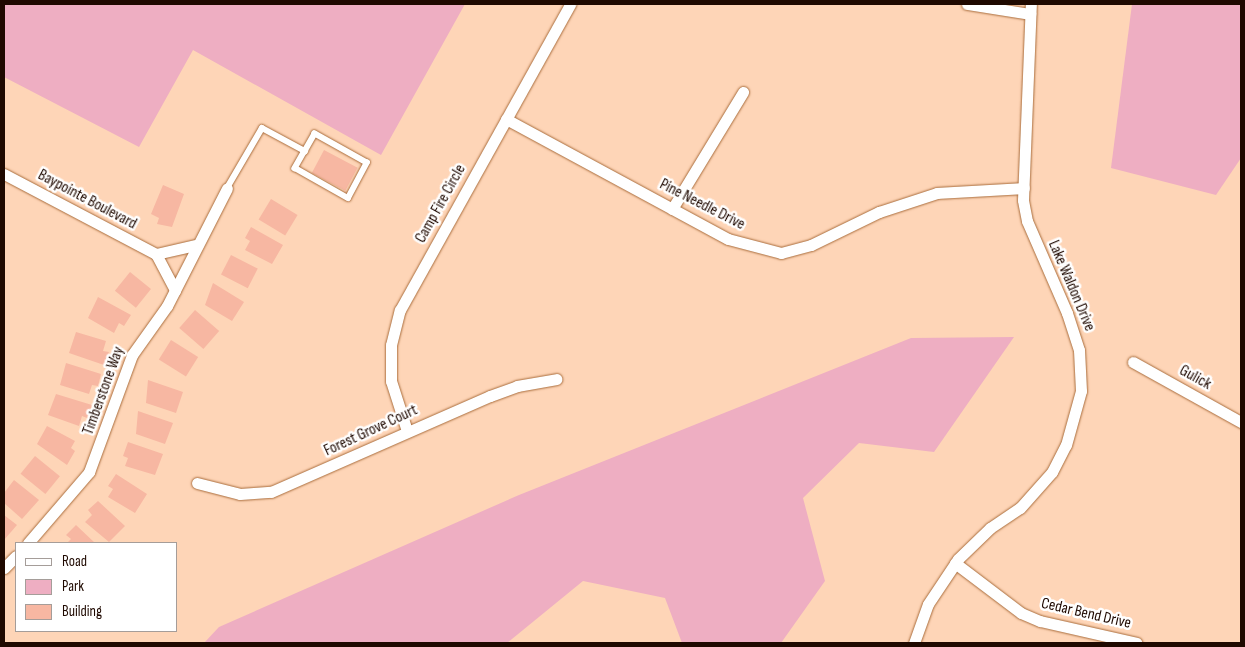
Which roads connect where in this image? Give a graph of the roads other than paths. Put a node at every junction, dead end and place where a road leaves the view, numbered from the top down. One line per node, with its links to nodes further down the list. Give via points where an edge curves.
1 (570, 4): 5 (street, Camp Fire Circle)
2 (967, 4): 3 (street)
3 (1030, 9): 9 (street, Lake Waldon Drive)
4 (743, 92): 10 (street)
5 (506, 119): 10 (street, Pine Needle Drive); 17 (street, Camp Fire Circle, via 400,310 391,345 391,380)
6 (305, 152): 6 (lane, via 295,168 348,198 367,164 315,134); 8 (lane, via 262,128)
7 (4, 174): 12 (street, Baypointe Boulevard)
8 (227, 188): 11 (street, Timberstone Way)
9 (1024, 188): 10 (street, Pine Needle Drive, via 937,193 879,212 811,245 781,253 728,239); 21 (street, Lake Waldon Drive, via 1027,221 1079,350 1081,391 1066,445 1052,472 1020,508 990,528)
10 (672, 208)
11 (196, 245): 12 (street); 13 (street, Timberstone Way)
12 (156, 254): 13 (street)
13 (175, 290): 19 (street, Timberstone Way, via 132,356 89,472)
14 (1133, 362): 16 (street, Gulick)
15 (556, 380): 17 (street, Forest Grove Court, via 517,386)
16 (1241, 422)
17 (407, 431): 18 (street, Forest Grove Court, via 271,492 240,494)
18 (197, 484)
19 (29, 542)
20 (15, 557): 22 (street)
21 (955, 563): 23 (street, Lake Waldon Drive, via 928,604); 24 (street, Cedar Bend Drive, via 1021,613 1040,622)
22 (4, 568)
23 (914, 643)
24 (1137, 643)

